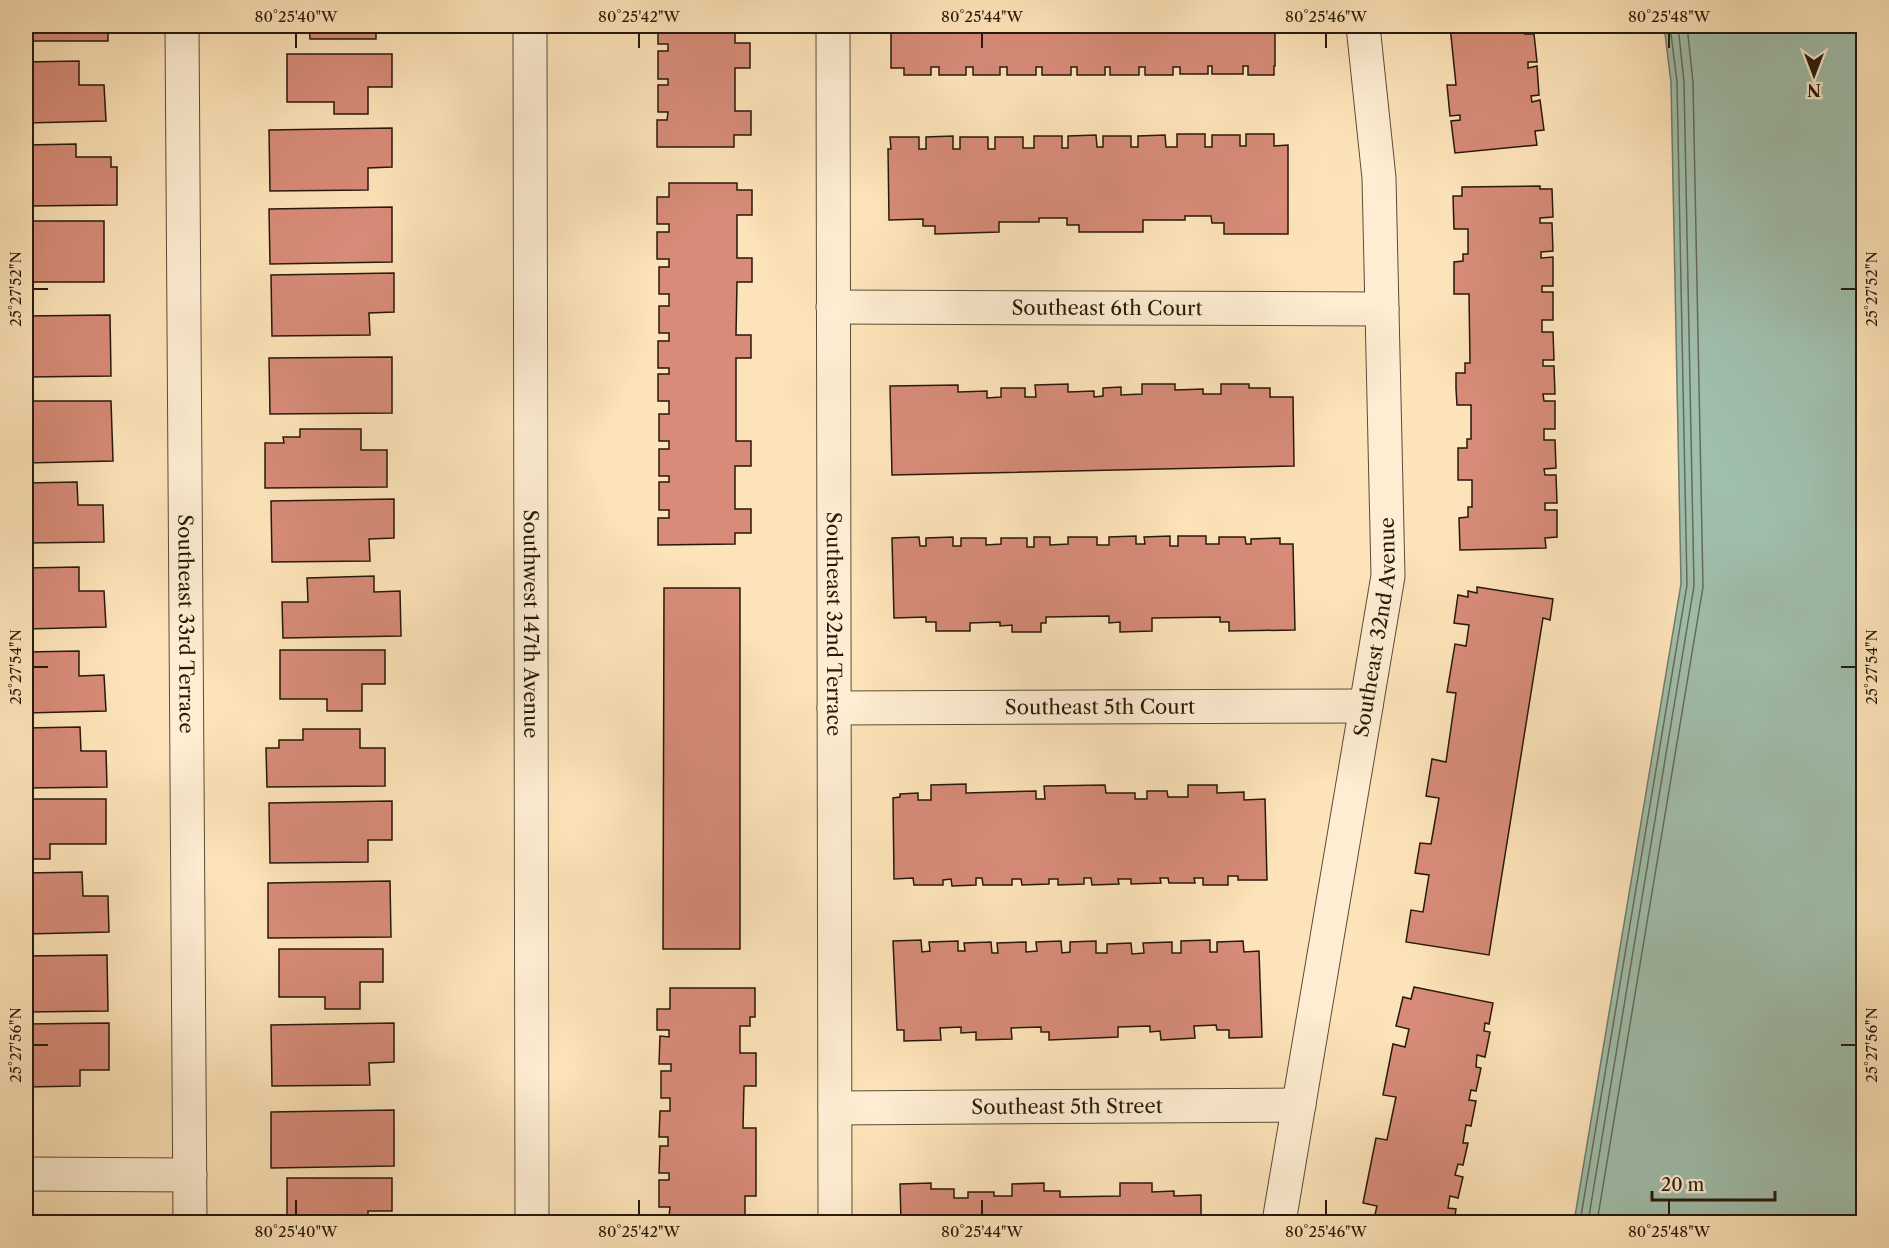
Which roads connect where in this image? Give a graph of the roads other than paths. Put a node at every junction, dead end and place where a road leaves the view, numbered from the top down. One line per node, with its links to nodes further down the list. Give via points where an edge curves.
1 (182, 26): 12 (street, Southeast 33rd Terrace)
2 (530, 26): 14 (street, Southwest 147th Avenue)
3 (832, 26): 5 (street, Southeast 32nd Terrace)
4 (1363, 26): 6 (street, Southeast 32nd Avenue, via 1378,178)
5 (833, 307): 6 (street, Southeast 6th Court); 8 (street, Southeast 32nd Terrace)
6 (1382, 309): 7 (street, Southeast 32nd Avenue, via 1388,576)
7 (1366, 706): 8 (street, Southeast 5th Court); 9 (street, Southeast 32nd Avenue)
8 (834, 708): 10 (street, Southeast 32nd Terrace)
9 (1299, 1105): 10 (street, Southeast 5th Street); 16 (street, Southeast 32nd Avenue)
10 (835, 1108): 15 (street, Southeast 32nd Terrace)
11 (26, 1174): 12 (street)
12 (190, 1175): 13 (street, Southeast 33rd Terrace)
13 (190, 1222)
14 (532, 1222)
15 (835, 1222)
16 (1279, 1222)

